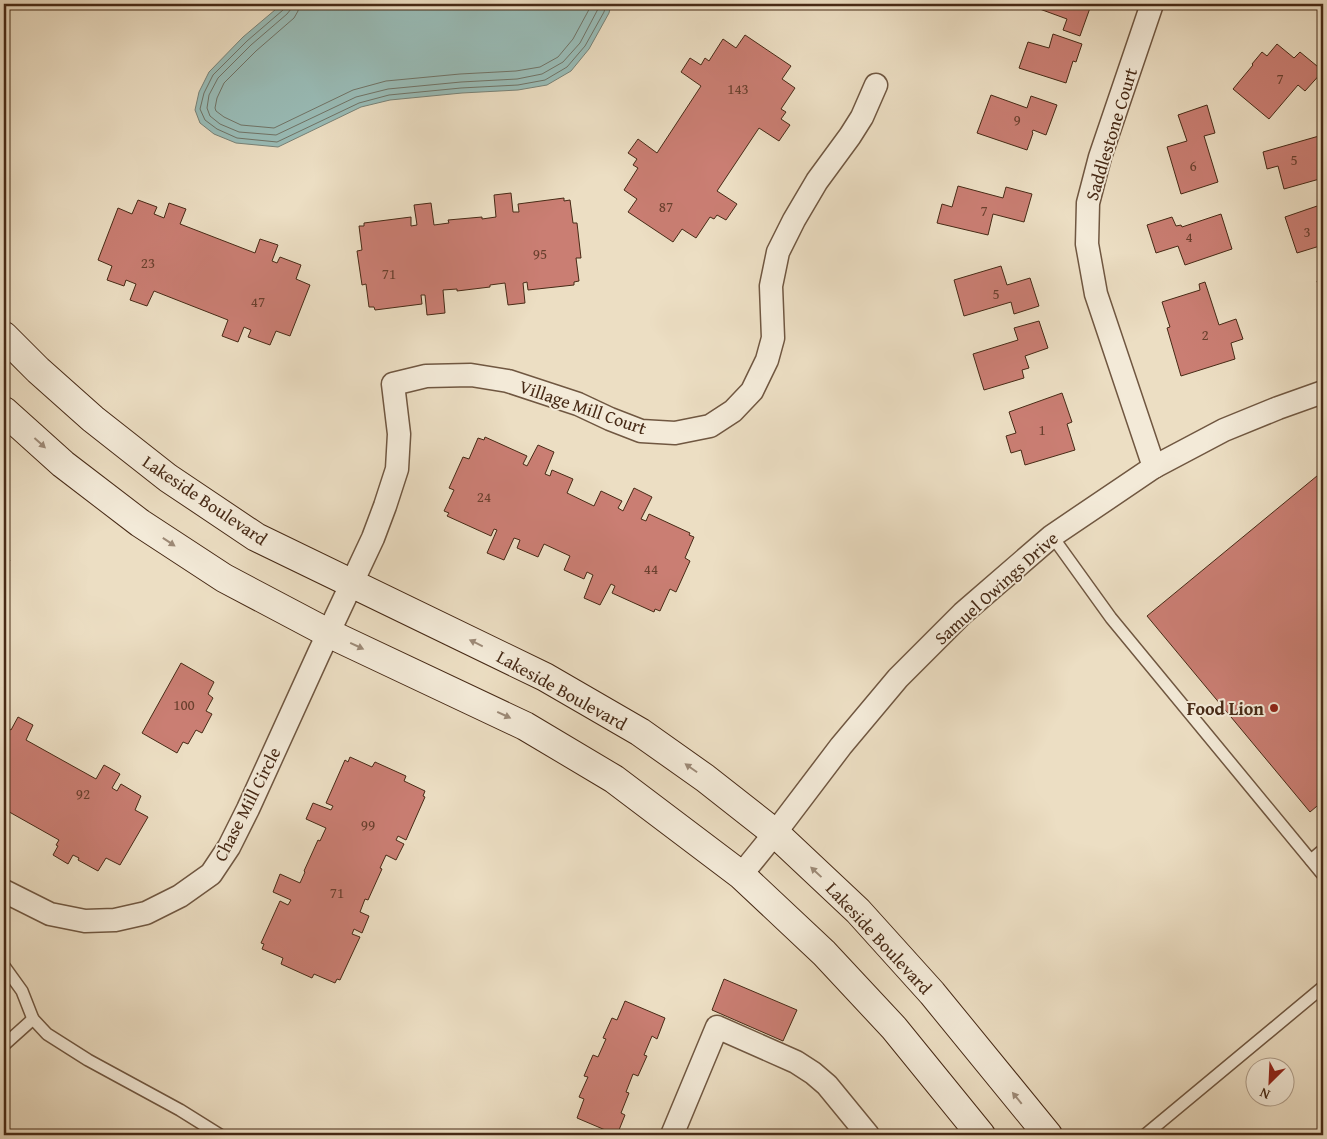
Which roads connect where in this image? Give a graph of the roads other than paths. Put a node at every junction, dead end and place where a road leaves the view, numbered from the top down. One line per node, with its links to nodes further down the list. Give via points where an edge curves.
1 (1152, 4): 6 (street, Saddlestone Court, via 1098,166 1088,203 1087,244 1096,294)
2 (876, 85): 8 (street, Village Mill Court, via 862,116 816,181 778,252 771,286 773,338 767,360 752,391 733,411 710,426 675,433 641,431 578,404 508,381 470,375 426,376 393,384 399,434 397,469 386,506)
3 (4, 336): 8 (main road, Lakeside Boulevard, via 93,419 168,478 256,536)
4 (1323, 392): 6 (street, Samuel Owings Drive, via 1224,430)
5 (4, 411): 9 (main road, one-way to 9, via 63,464 140,523 224,578)
6 (1154, 467): 7 (street, Samuel Owings Drive)
7 (1052, 536): 10 (street, Samuel Owings Drive, via 963,613 898,678); 12 (lane, via 1111,618)
8 (351, 583): 9 (street, Chase Mill Circle); 10 (main road, Lakeside Boulevard, one-way to 8, via 640,732 545,677)
9 (328, 633): 14 (main road, one-way to 14, via 525,726 614,779); 15 (street, Chase Mill Circle, via 248,810 211,874 180,896 146,912 115,920 85,921 50,914)
10 (775, 833): 14 (street, Samuel Owings Drive); 24 (main road, Lakeside Boulevard, one-way to 10, via 932,993 865,919)
11 (1323, 850): 12 (lane)
12 (1311, 860): 13 (lane)
13 (1323, 875)
14 (741, 876): 23 (main road, via 824,953 894,1028)
15 (4, 891)
16 (4, 966): 18 (lane, via 22,991)
17 (1323, 987): 25 (lane)
18 (32, 1019): 19 (lane); 20 (lane, via 47,1034 88,1060)
19 (4, 1045)
20 (220, 1135)
21 (672, 1135): 22 (street, via 717,1027 796,1062 813,1073 827,1085)
22 (868, 1135)
23 (981, 1135)
24 (1048, 1135)
25 (1144, 1135)

